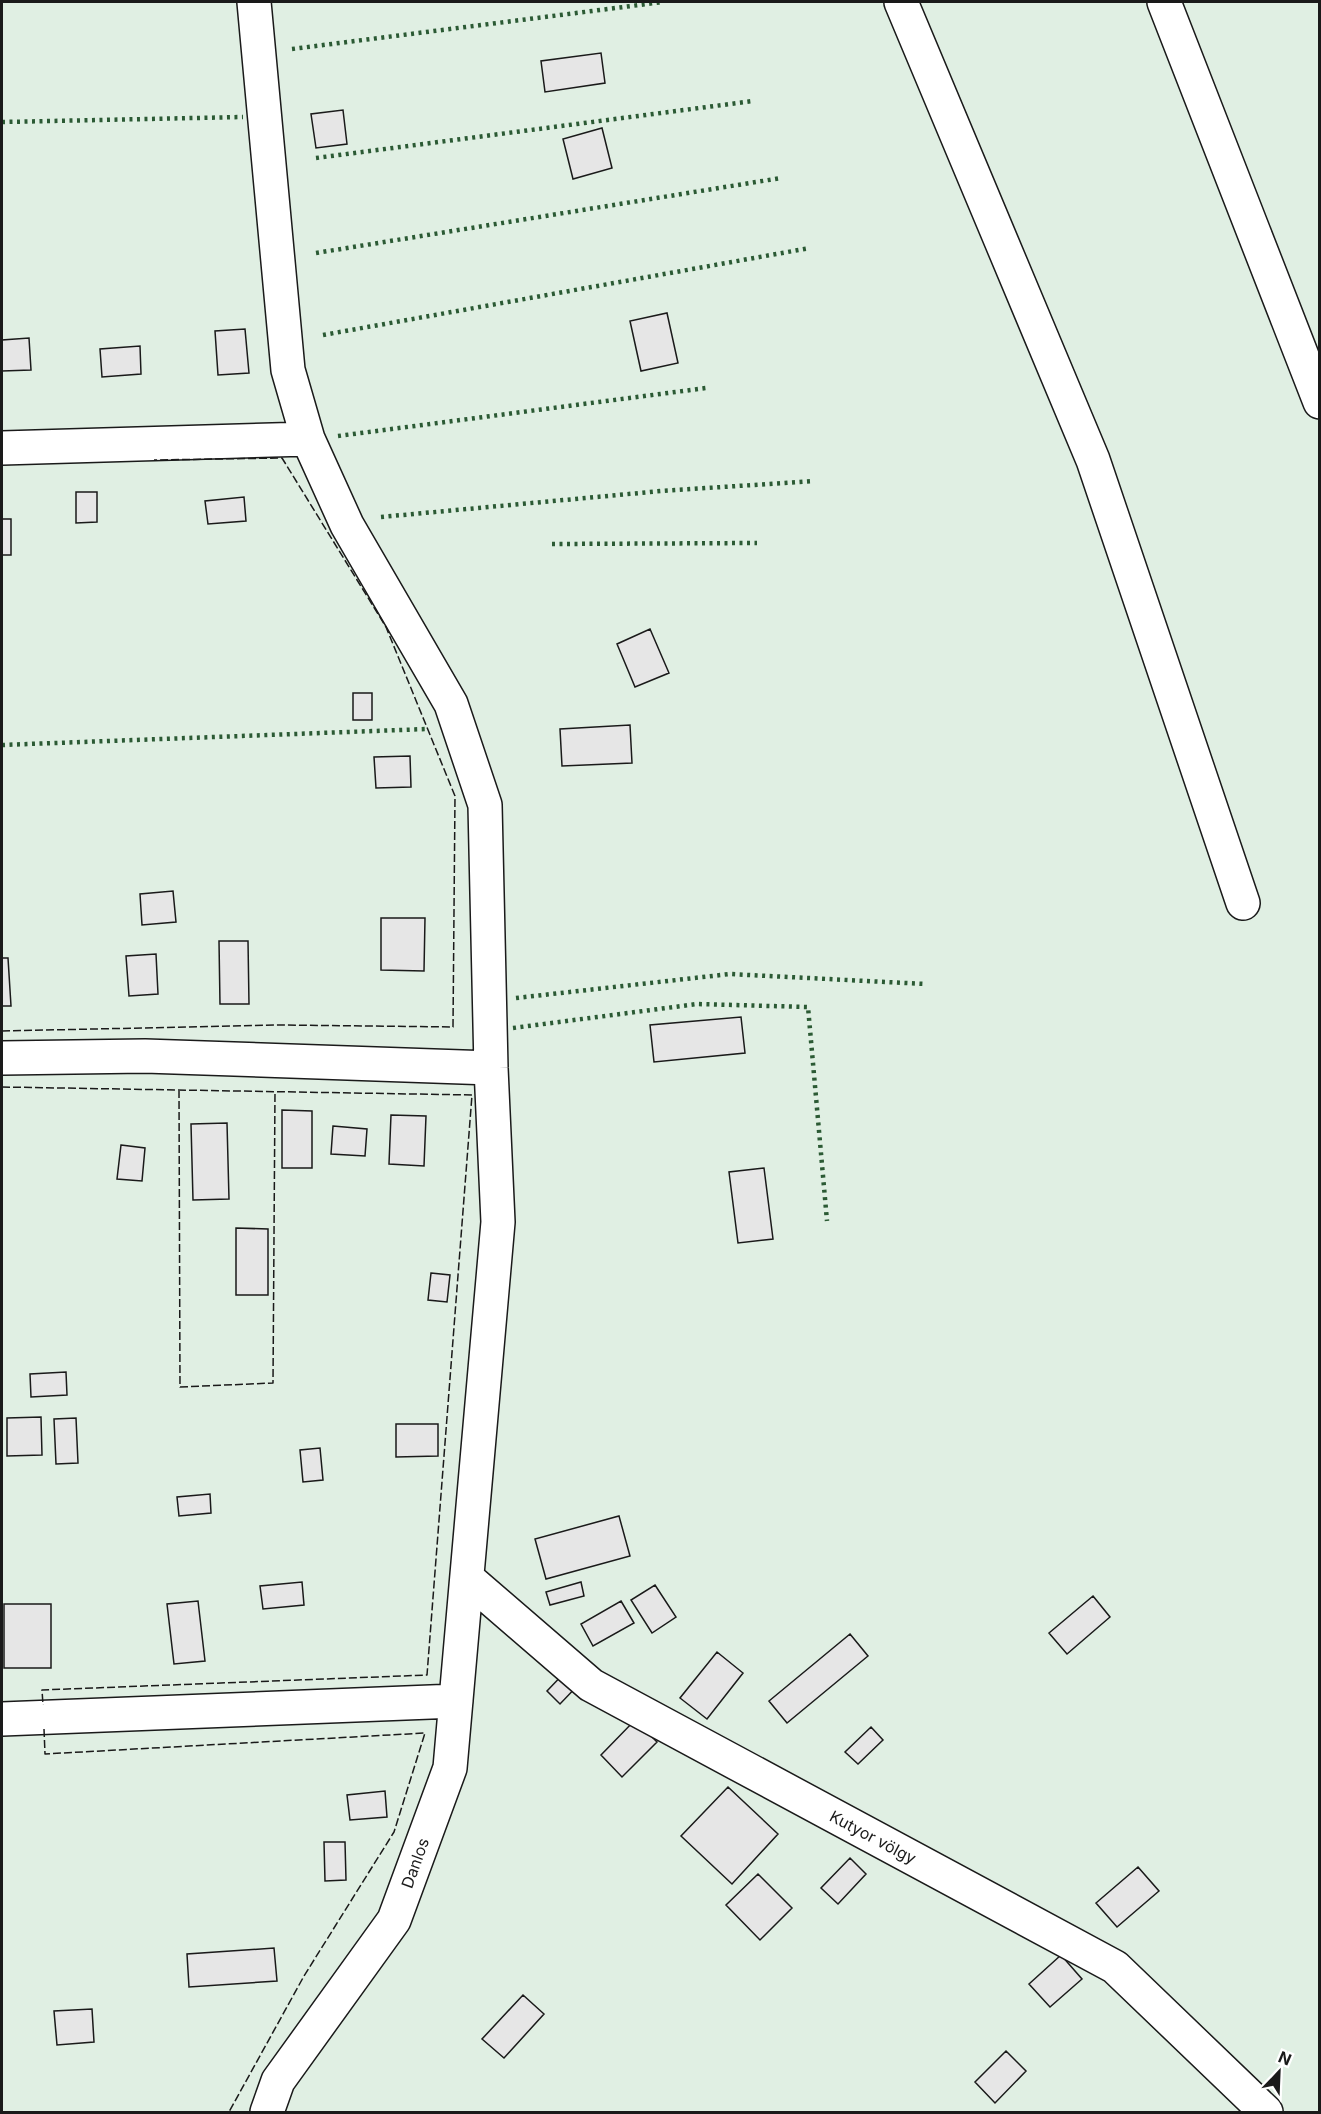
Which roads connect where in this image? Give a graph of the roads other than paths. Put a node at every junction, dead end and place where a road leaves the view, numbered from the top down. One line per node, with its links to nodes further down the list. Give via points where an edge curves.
1 (254, 2): 5 (street, Danlos, via 288,370)
2 (901, 2): 7 (street, via 1093,460)
3 (1164, 2): 4 (street)
4 (1320, 402)
5 (308, 440): 6 (street); 9 (street, Danlos, via 347,525 451,705 485,805)
6 (2, 448)
7 (1243, 903)
8 (2, 1058): 9 (street, via 145,1056)
9 (491, 1068): 10 (street, Danlos, via 498,1222)
10 (467, 1578): 11 (street, Danlos); 14 (street, Kutyor völgy, via 591,1685 1115,1967)
11 (456, 1701): 12 (street); 13 (street, Danlos, via 450,1768 394,1920 278,2081)
12 (2, 1719)
13 (267, 2112)
14 (1266, 2112)

